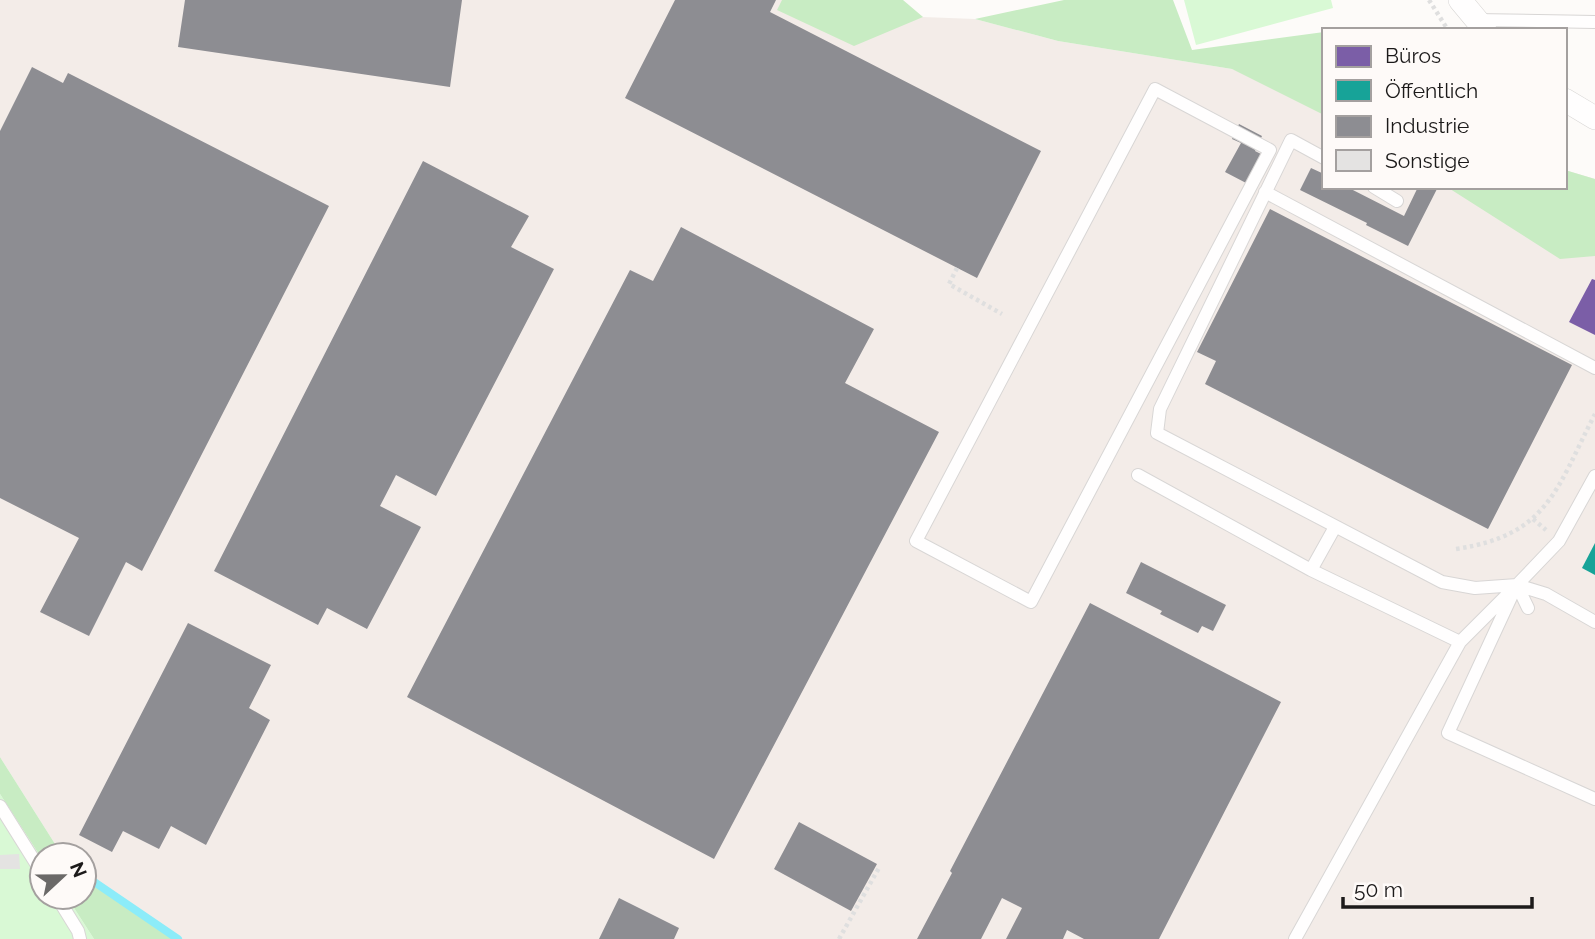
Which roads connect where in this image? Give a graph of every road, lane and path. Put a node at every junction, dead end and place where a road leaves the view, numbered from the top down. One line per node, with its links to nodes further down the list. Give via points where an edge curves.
1 (1429, 0): 5 (path)
2 (1460, 0): 4 (street)
3 (1595, 22): 4 (lane)
4 (1480, 25)
5 (1447, 28)
6 (1567, 101): 7 (street)
7 (1595, 118)
8 (1322, 157): 10 (lane, via 1291,140)
9 (1377, 189): 11 (lane)
10 (1265, 192): 14 (lane); 18 (lane, via 1160,409 1157,433)
11 (1397, 201)
12 (957, 268): 13 (path, via 949,284)
13 (1002, 314)
14 (1595, 368)
15 (1595, 414): 19 (path, via 1547,504 1534,519 1504,538)
16 (1138, 475): 20 (lane)
17 (1595, 478): 21 (lane, via 1559,541)
18 (1335, 527): 20 (lane); 21 (lane, via 1442,582 1475,588)
19 (1456, 549)
20 (1311, 570): 25 (lane)
21 (1517, 585): 23 (lane); 24 (lane, via 1546,594); 25 (lane); 26 (lane, via 1448,733)
22 (1031, 602): 22 (lane, via 916,541 1155,89 1270,150)
23 (1528, 608)
24 (1595, 622)
25 (1460, 642): 33 (lane)
26 (1595, 799)
27 (0, 806): 28 (lane)
28 (28, 851)
29 (880, 866): 32 (path)
30 (65, 911): 31 (lane)
31 (80, 939)
32 (839, 939)
33 (1295, 939)

